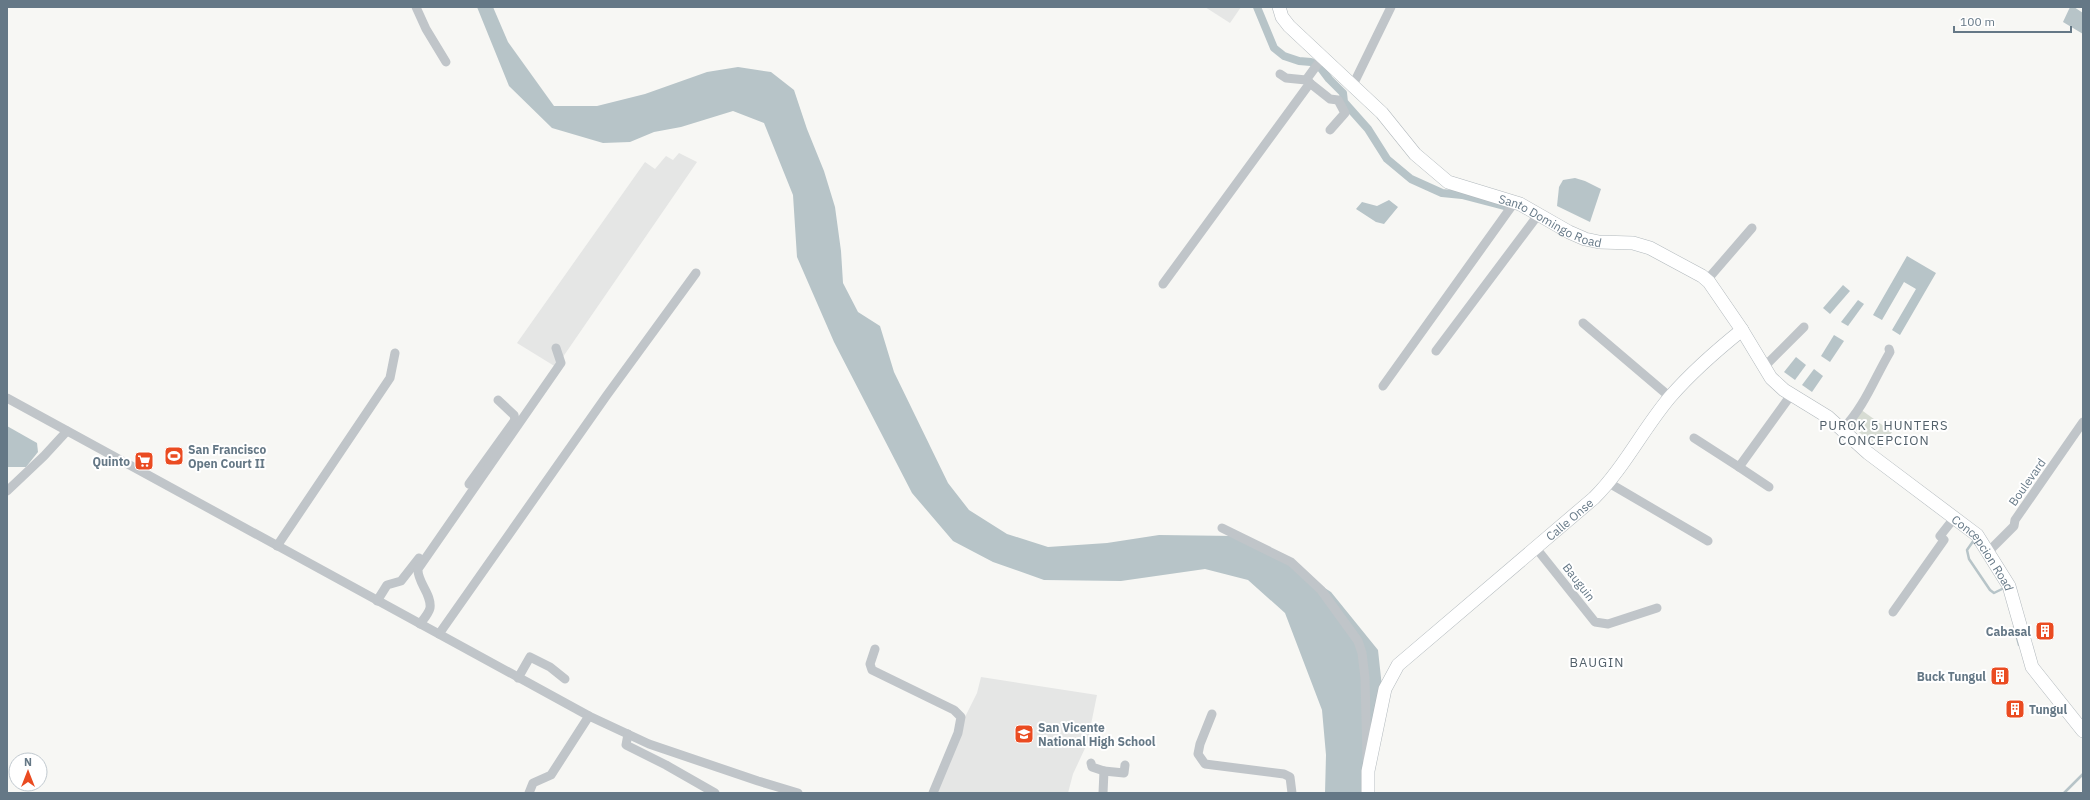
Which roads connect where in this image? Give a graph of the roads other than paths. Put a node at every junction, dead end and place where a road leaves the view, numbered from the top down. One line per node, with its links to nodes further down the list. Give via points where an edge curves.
1 (416, 7): 4 (street)
2 (1279, 7): 5 (street, Santo Domingo Road, via 1282,17)
3 (1391, 7): 8 (street)
4 (446, 62)
5 (1319, 63): 7 (street); 8 (street, Santo Domingo Road)
6 (1280, 74): 7 (street, via 1286,78)
7 (1308, 82): 9 (street, via 1330,99 1338,100 1345,113); 15 (street)
8 (1353, 85): 10 (street, Santo Domingo Road, via 1382,113 1415,154 1448,182)
9 (1330, 130)
10 (1514, 203): 11 (street, Santo Domingo Road); 24 (street)
11 (1538, 214): 14 (street, Santo Domingo Road, via 1585,238 1599,242 1633,243 1650,248); 21 (street)
12 (1752, 228): 14 (street)
13 (696, 273): 48 (street)
14 (1707, 280): 18 (street, Santo Domingo Road)
15 (1162, 284)
16 (1583, 323): 25 (street)
17 (1804, 327): 23 (street)
18 (1739, 332): 23 (street, Santo Domingo Road); 25 (street, Calle Onse)
19 (556, 348): 47 (street, via 561,363 418,569 430,608)
20 (1889, 349): 31 (street, via 1890,352 1870,392)
21 (1436, 351)
22 (396, 353): 41 (street, via 390,378)
23 (1764, 368): 26 (street, Santo Domingo Road)
24 (1383, 386)
25 (1670, 397): 35 (street, Calle Onse)
26 (1790, 397): 29 (street, Santo Domingo Road); 34 (street)
27 (7, 398): 32 (street)
28 (498, 400): 44 (street, via 514,415 515,420 416,562 401,581 387,585)
29 (1827, 417): 31 (street, Concepcion Road)
30 (2083, 422): 43 (street, Boulevard, via 2015,520 2014,526)
31 (1842, 430): 38 (street, Concepcion Road)
32 (67, 431): 37 (street); 41 (street)
33 (1694, 438): 34 (street)
34 (1739, 467): 36 (street)
35 (1609, 483): 40 (street); 42 (street, Calle Onse, via 1578,514)
36 (1769, 487)
37 (7, 491)
38 (1954, 519): 43 (street, Concepcion Road, via 1977,535); 46 (street, via 1940,536 1944,540)
39 (1222, 528): 58 (street, via 1291,562 1321,590 1358,641 1365,678)
40 (1708, 541)
41 (277, 546): 44 (street)
42 (1536, 548): 45 (street, Bauguin, via 1595,622 1608,624); 58 (street, Calle Onse, via 1398,665 1384,695)
43 (1988, 552): 54 (street, Concepcion Road, via 2009,586 2032,667)
44 (377, 601): 47 (street)
45 (1657, 608)
46 (1893, 612)
47 (420, 624): 48 (street)
48 (439, 634): 50 (street)
49 (875, 649): 63 (street, via 870,664 872,670 954,710 961,717 958,733)
50 (518, 678): 51 (street, via 530,657 550,667); 53 (street)
51 (565, 679)
52 (1212, 714): 65 (street, via 1198,754 1205,764 1284,774 1290,777)
53 (589, 716): 55 (street); 60 (street, via 551,775 533,783)
54 (2083, 731)
55 (628, 734): 61 (street, via 626,745); 62 (street, via 649,744 758,782)
56 (1091, 763): 59 (street, via 1092,767)
57 (1125, 765): 59 (street, via 1124,773)
58 (1368, 771): 66 (street, Calle Onse)
59 (1104, 772): 64 (street)
60 (530, 793)
61 (715, 793)
62 (798, 793)
63 (933, 793)
64 (1103, 793)
65 (1292, 793)
66 (1368, 793)

